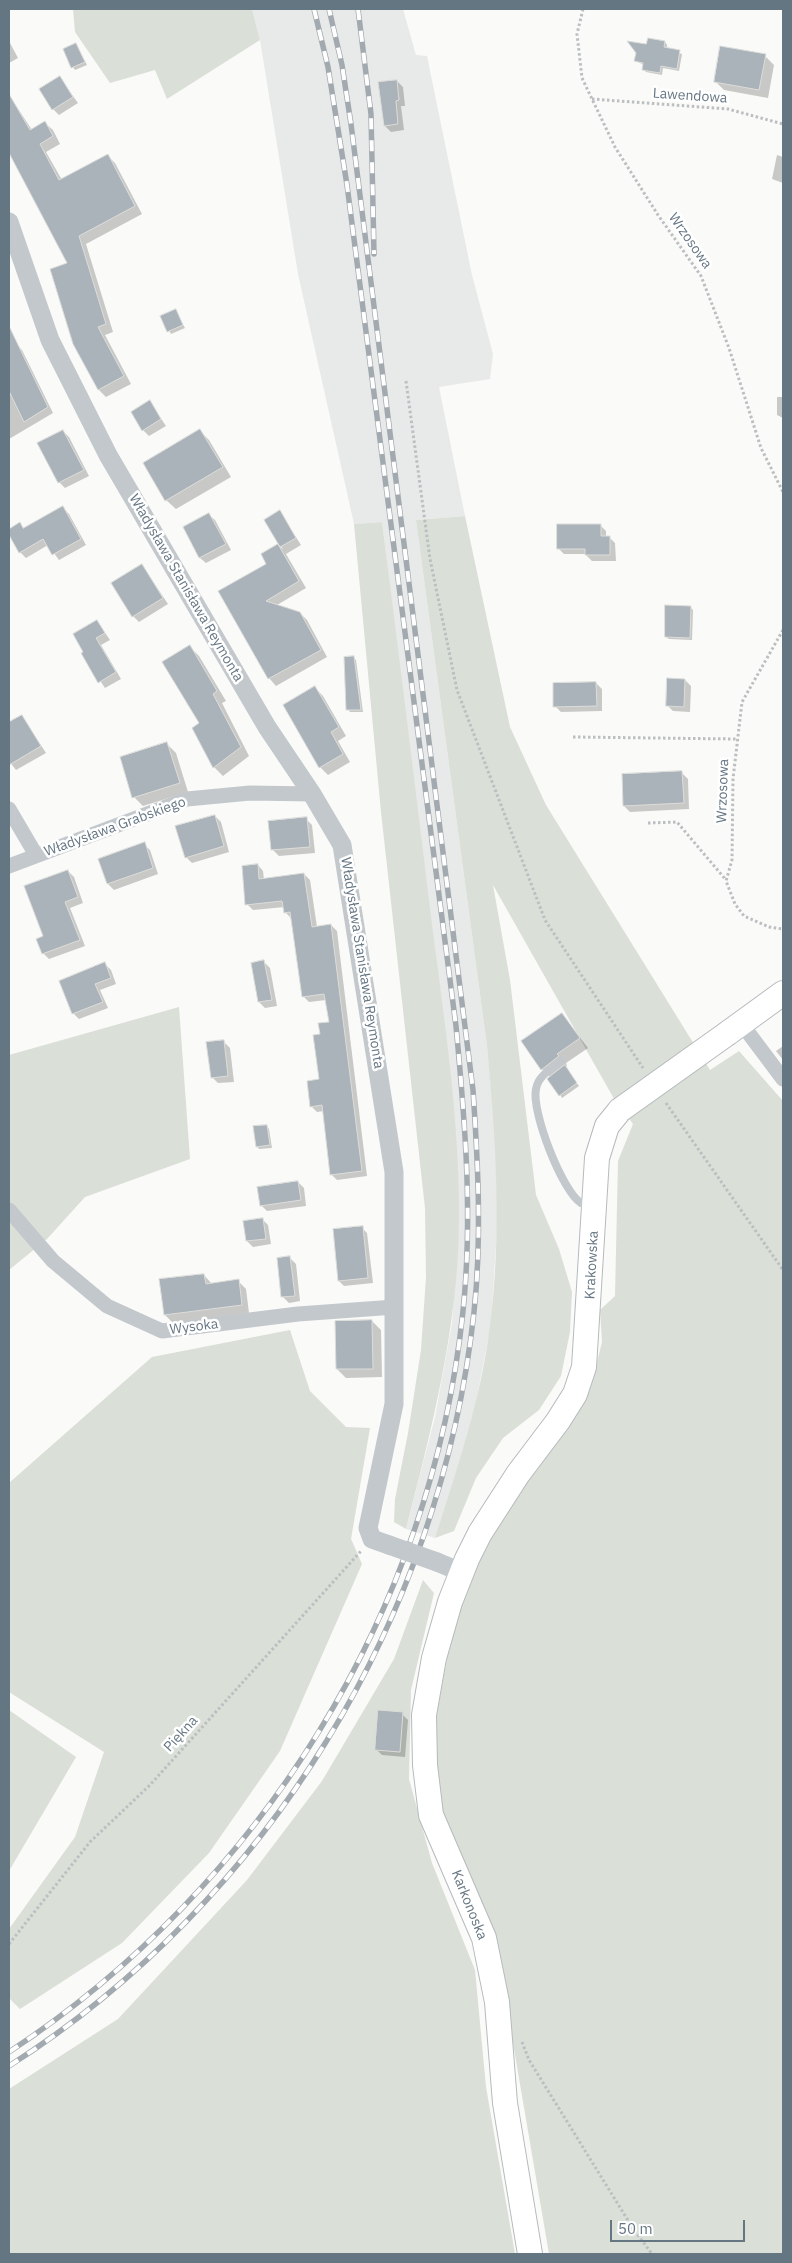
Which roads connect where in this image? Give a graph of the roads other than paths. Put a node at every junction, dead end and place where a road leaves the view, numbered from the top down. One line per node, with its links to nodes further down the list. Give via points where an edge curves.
1 (9, 222): 2 (street, Władysława Stanisława Reymonta, via 50,340 108,455 268,727)
2 (312, 794): 4 (street, Władysława Grabskiego, via 250,793 187,799); 12 (street, Władysława Stanisława Reymonta, via 342,845 360,947 394,1172)
3 (9, 809): 4 (street)
4 (36, 855): 5 (street, Władysława Grabskiego)
5 (9, 866)
6 (783, 993): 7 (main road, Krakowska)
7 (734, 1028): 9 (street); 10 (main road, Krakowska, bridge, via 620,1110 607,1126 598,1158)
8 (561, 1061): 10 (lane, via 540,1078 535,1091 539,1120 550,1153 572,1193 582,1203)
9 (783, 1079)
10 (595, 1205): 13 (main road, Krakowska, via 584,1368 570,1401 485,1525)
11 (9, 1210): 12 (street, Wysoka, via 53,1261 107,1306 162,1331 298,1314)
12 (394, 1307): 13 (street, Władysława Stanisława Reymonta, bridge, via 394,1404 368,1528 380,1542 437,1562)
13 (458, 1581): 14 (main road, Karkonoska, via 434,1658 424,1714 425,1765 431,1815 484,1938 497,2002 505,2103)
14 (530, 2254)

